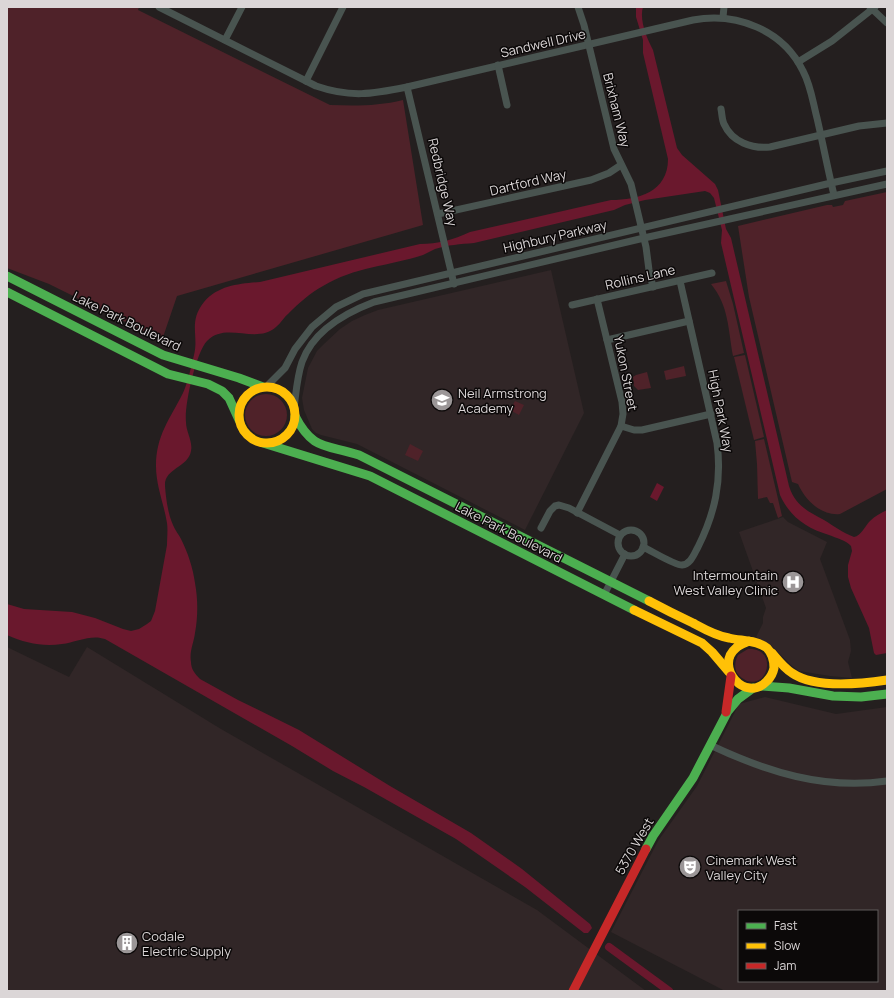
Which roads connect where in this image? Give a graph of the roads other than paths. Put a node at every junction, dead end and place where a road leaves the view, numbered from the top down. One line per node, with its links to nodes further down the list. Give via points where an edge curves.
1 (159, 7): 9 (street, Sandwell Drive)
2 (242, 7): 9 (street)
3 (343, 7): 13 (street)
4 (578, 7): 10 (street, Brixham Way)
5 (724, 7): 7 (street)
6 (873, 8): 8 (street); 11 (street, via 832,41)
7 (723, 18): 10 (street, Sandwell Drive, via 693,20); 11 (street, Sandwell Drive, via 762,29 778,40)
8 (887, 23)
9 (225, 40): 13 (street, Sandwell Drive)
10 (589, 44): 12 (street, Sandwell Drive); 19 (street, Brixham Way, via 612,143)
11 (798, 62): 18 (street, Sandwell Drive, via 809,87)
12 (498, 65): 14 (street, Sandwell Drive); 15 (street)
13 (306, 81): 14 (street, Sandwell Drive, via 326,90 348,94 370,94)
14 (408, 87): 24 (street, Redbridge Way)
15 (507, 105)
16 (722, 109): 18 (street, via 723,122 728,130 736,139 752,147 770,147)
17 (887, 123): 18 (street)
18 (820, 135): 21 (street, Sandwell Drive)
19 (622, 165): 24 (street, Dartford Way, via 591,180); 25 (street, Brixham Way, via 630,180)
20 (887, 172): 21 (street, Highbury Parkway)
21 (831, 183): 23 (street, Sandwell Drive); 25 (street, Highbury Parkway)
22 (887, 184): 23 (street, Highbury Parkway)
23 (834, 195): 26 (street, Highbury Parkway)
24 (438, 214): 27 (street, Redbridge Way)
25 (642, 228): 26 (street, Brixham Way); 27 (street, Highbury Parkway)
26 (644, 238): 31 (street, Highbury Parkway); 32 (street, Brixham Way)
27 (452, 273): 31 (street, Redbridge Way); 40 (street, Highbury Parkway, via 368,292 336,308 305,334 285,368)
28 (712, 273): 30 (street, Rollins Lane)
29 (7, 276): 36 (street, Lake Park Boulevard)
30 (680, 280): 32 (street, Rollins Lane); 37 (street, High Park Way)
31 (454, 284): 41 (street, Highbury Parkway, via 374,302 335,322 313,342 305,354 300,368)
32 (653, 287): 34 (street, Rollins Lane)
33 (7, 292): 38 (street)
34 (597, 299): 35 (street, Rollins Lane); 39 (street, Yukon Street)
35 (572, 305)
36 (85, 316): 38 (street); 40 (street, Lake Park Boulevard, via 167,357)
37 (689, 321): 39 (street); 42 (street, High Park Way)
38 (78, 328): 43 (street, via 168,374 214,386 229,398)
39 (607, 340): 44 (street, Yukon Street, via 623,408)
40 (264, 387): 41 (street, via 283,392 292,402); 43 (street, via 246,396 240,407)
41 (295, 412): 45 (street, via 288,434 276,441); 51 (street, Lake Park Boulevard, via 305,434 315,443 359,455)
42 (711, 414): 44 (street, via 642,430); 49 (street, High Park Way, via 718,455 716,496 708,525 692,558 685,564 676,563)
43 (240, 420): 45 (street, via 245,432)
44 (621, 426): 46 (street, Yukon Street)
45 (263, 443): 52 (street, Lake Park Boulevard, via 363,473)
46 (577, 513): 47 (street, via 562,506 555,506 548,513); 48 (street)
47 (541, 528)
48 (620, 535): 49 (street, via 626,530 638,532 643,538); 50 (street, via 618,546)
49 (643, 547): 50 (street, via 636,555)
50 (625, 554): 51 (street)
51 (610, 582): 52 (street); 53 (street, Lake Park Boulevard, via 712,633 734,640)
52 (604, 595): 55 (street, Lake Park Boulevard, via 702,643)
53 (749, 641): 54 (street, via 759,643); 55 (street, via 739,645 732,653 728,662)
54 (768, 649): 56 (street, via 790,671 801,678 852,683); 57 (street, via 772,657 773,671 768,680)
55 (730, 674): 57 (street, via 740,686); 59 (street, 5370 West)
56 (887, 680)
57 (757, 687): 58 (street, via 789,688 838,696); 59 (street, 5370 West, via 738,699)
58 (887, 694)
59 (724, 717): 60 (street, 5370 West)
60 (710, 745): 61 (street, via 749,763 793,776 844,783); 62 (street, 5370 West, via 691,782 658,827 644,852)
61 (887, 781)
62 (573, 991)

